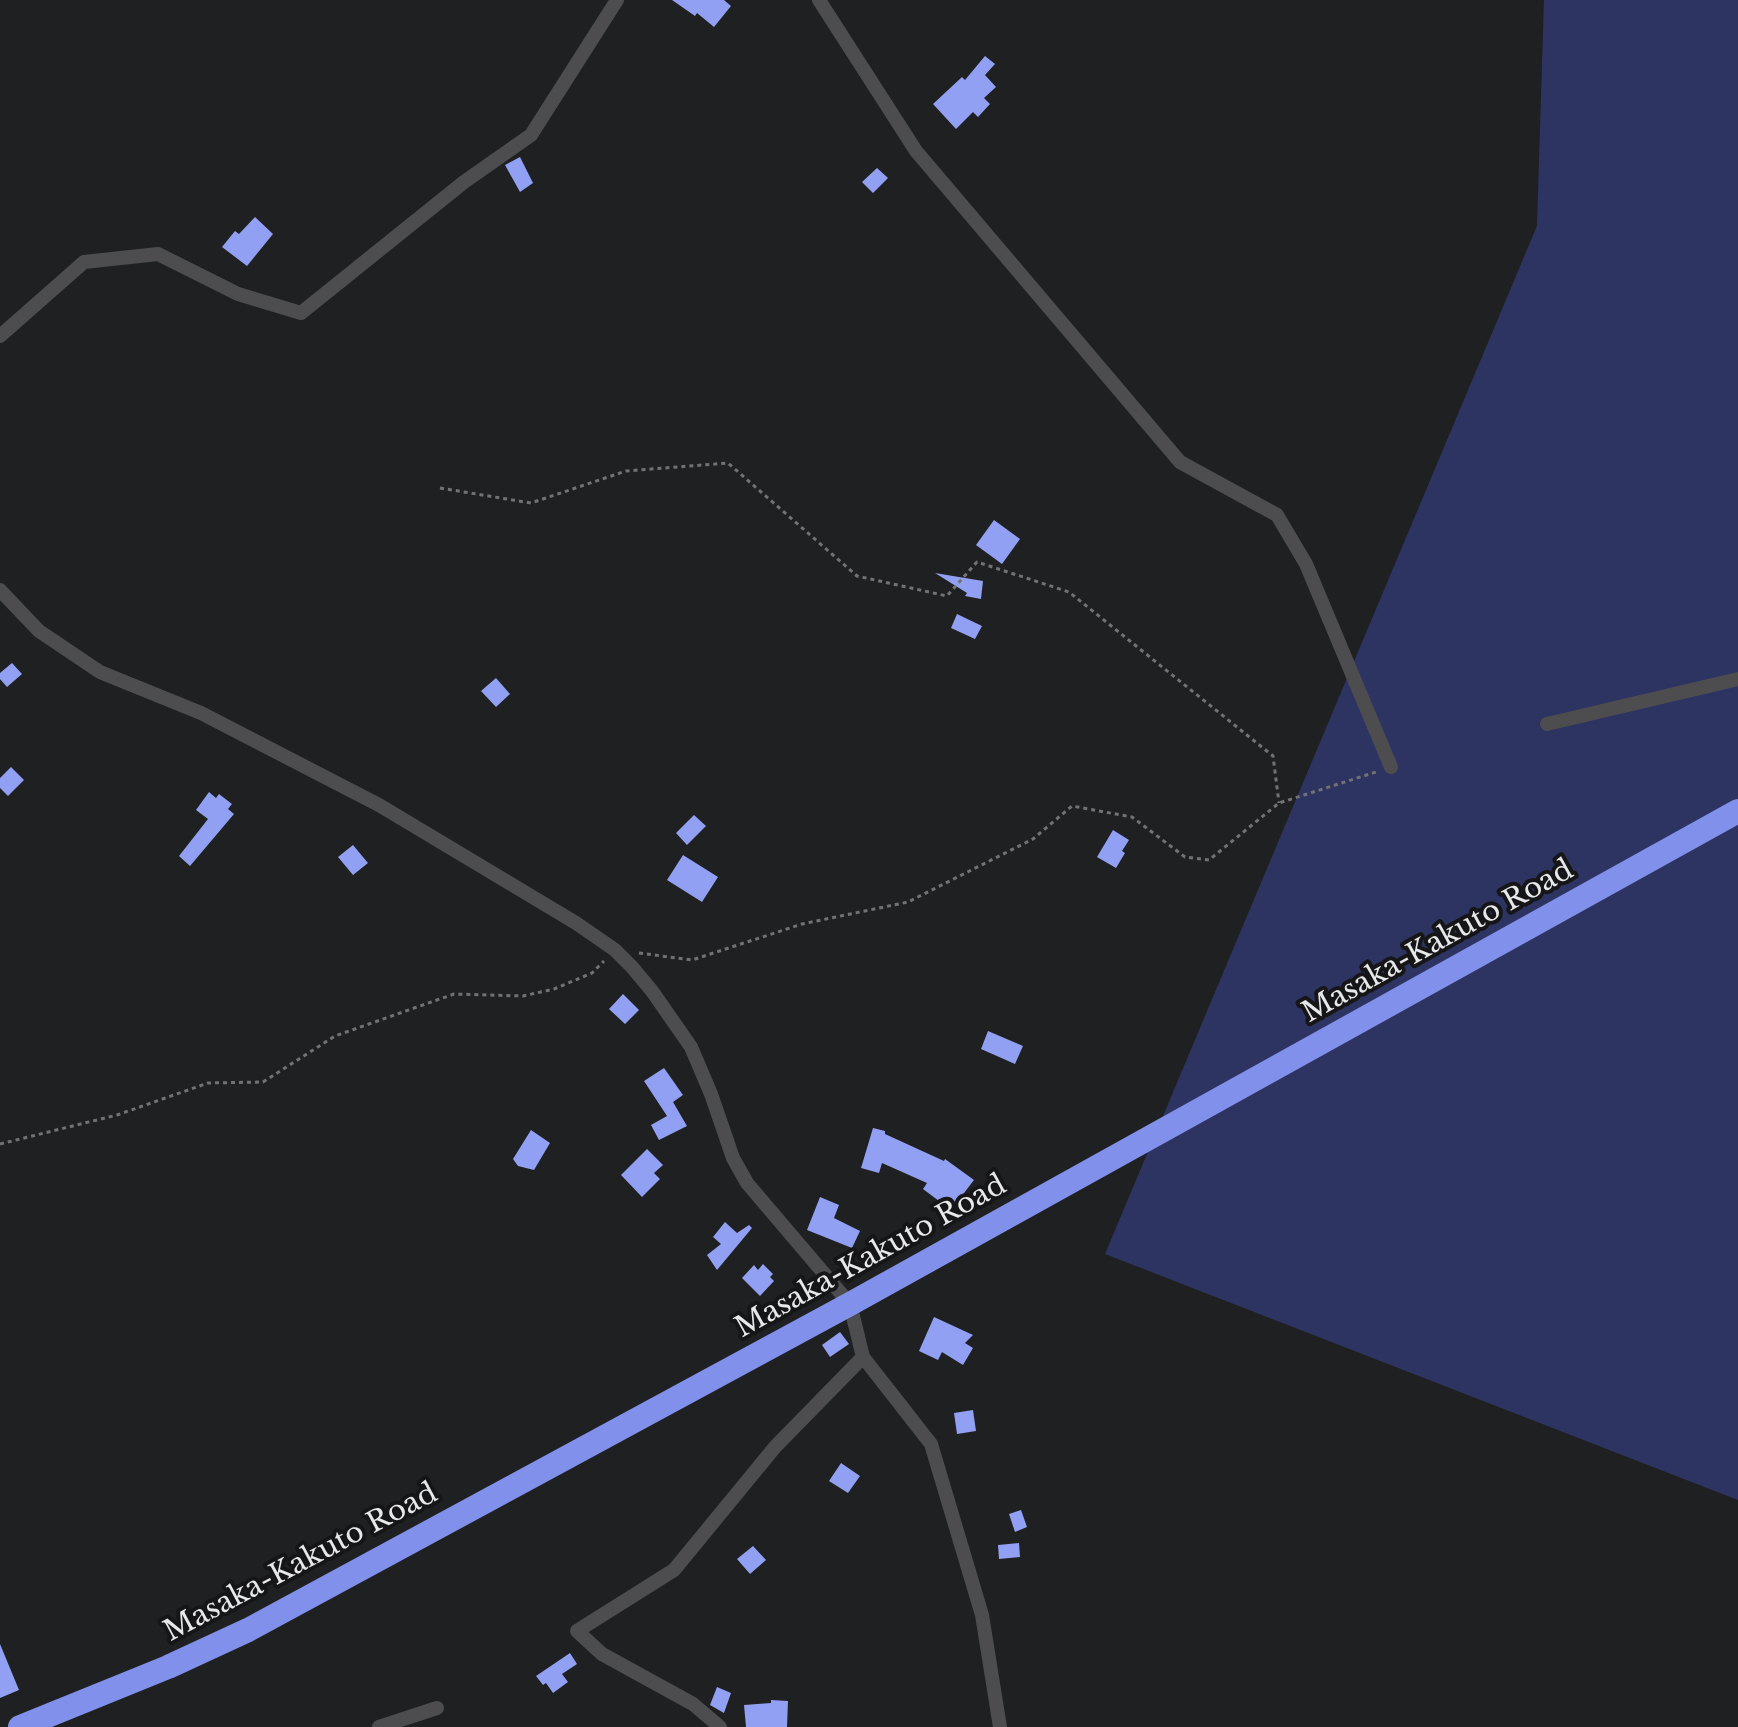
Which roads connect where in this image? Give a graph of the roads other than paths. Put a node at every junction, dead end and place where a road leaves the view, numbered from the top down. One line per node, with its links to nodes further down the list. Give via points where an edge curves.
1 (617, 0): 3 (street, via 531,135 301,313 238,294 158,254 84,262)
2 (819, 0): 7 (street, via 916,151 1180,462 1277,515 1306,564)
3 (0, 336)
4 (0, 590): 9 (street, via 39,631 100,672 201,713 379,805 615,950 691,1047 747,1183)
5 (1738, 679): 6 (street)
6 (1547, 724)
7 (1391, 767)
8 (1738, 811): 9 (highway, Masaka-Kakuto Road)
9 (850, 1304): 10 (street); 12 (highway, Masaka-Kakuto Road, via 248,1630)
10 (863, 1357): 14 (street, via 775,1447 674,1570 577,1631 602,1654 693,1704); 15 (street, via 931,1444 982,1615)
11 (437, 1708): 13 (street)
12 (20, 1727)
13 (379, 1727)
14 (720, 1727)
15 (1000, 1727)

